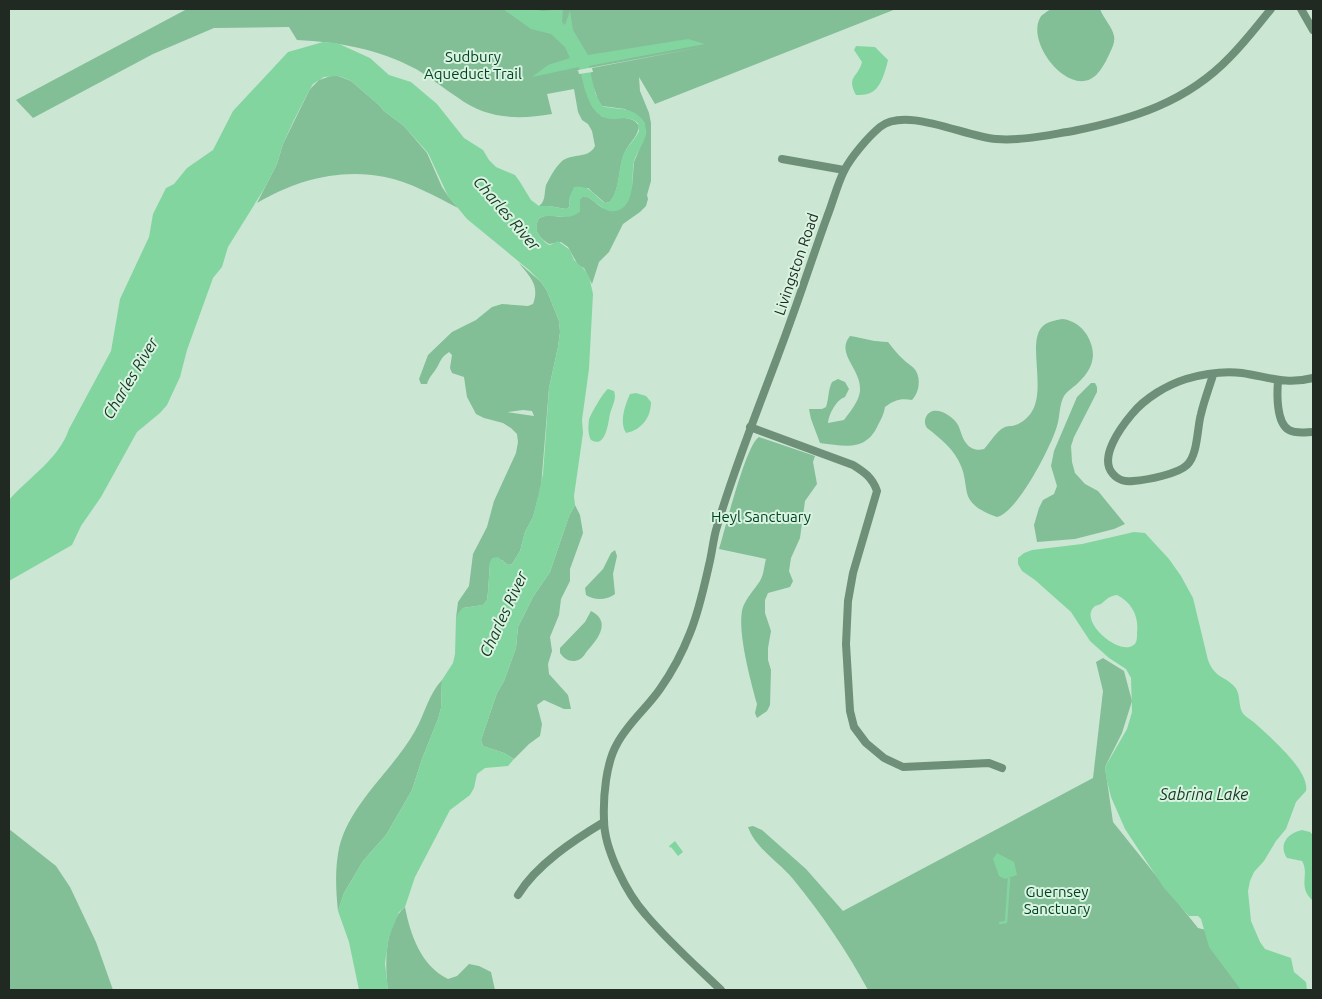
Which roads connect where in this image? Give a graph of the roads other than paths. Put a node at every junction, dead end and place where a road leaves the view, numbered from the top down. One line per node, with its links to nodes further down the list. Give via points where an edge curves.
1 (1271, 9): 5 (street, Livingston Road, via 1231,56 1203,81 1172,101 1144,113 1118,122 1018,139 994,139 929,122 888,122 867,139)
2 (1301, 9): 3 (street)
3 (1313, 30)
4 (782, 159): 5 (street)
5 (844, 170): 9 (street, Livingston Road, via 776,364)
6 (1214, 374): 6 (street, via 1168,387 1132,414 1109,451 1108,466 1114,476 1124,481 1136,481 1161,476 1187,465 1194,454 1198,423); 8 (street, via 1235,373)
7 (1313, 378): 8 (street)
8 (1278, 381): 10 (street, via 1278,402 1285,426 1296,432)
9 (750, 427): 11 (street, via 853,464 874,482 876,490 848,601 846,644 854,727 866,743 884,758 903,766 989,763); 12 (street, Livingston Road, via 715,534 694,623 685,645 661,688 616,746 608,765)
10 (1313, 432)
11 (1002, 768)
12 (604, 822): 13 (street, via 577,838 541,868 527,880); 14 (street, Livingston Road, via 605,840 615,864 644,913)
13 (518, 895)
14 (721, 990)

